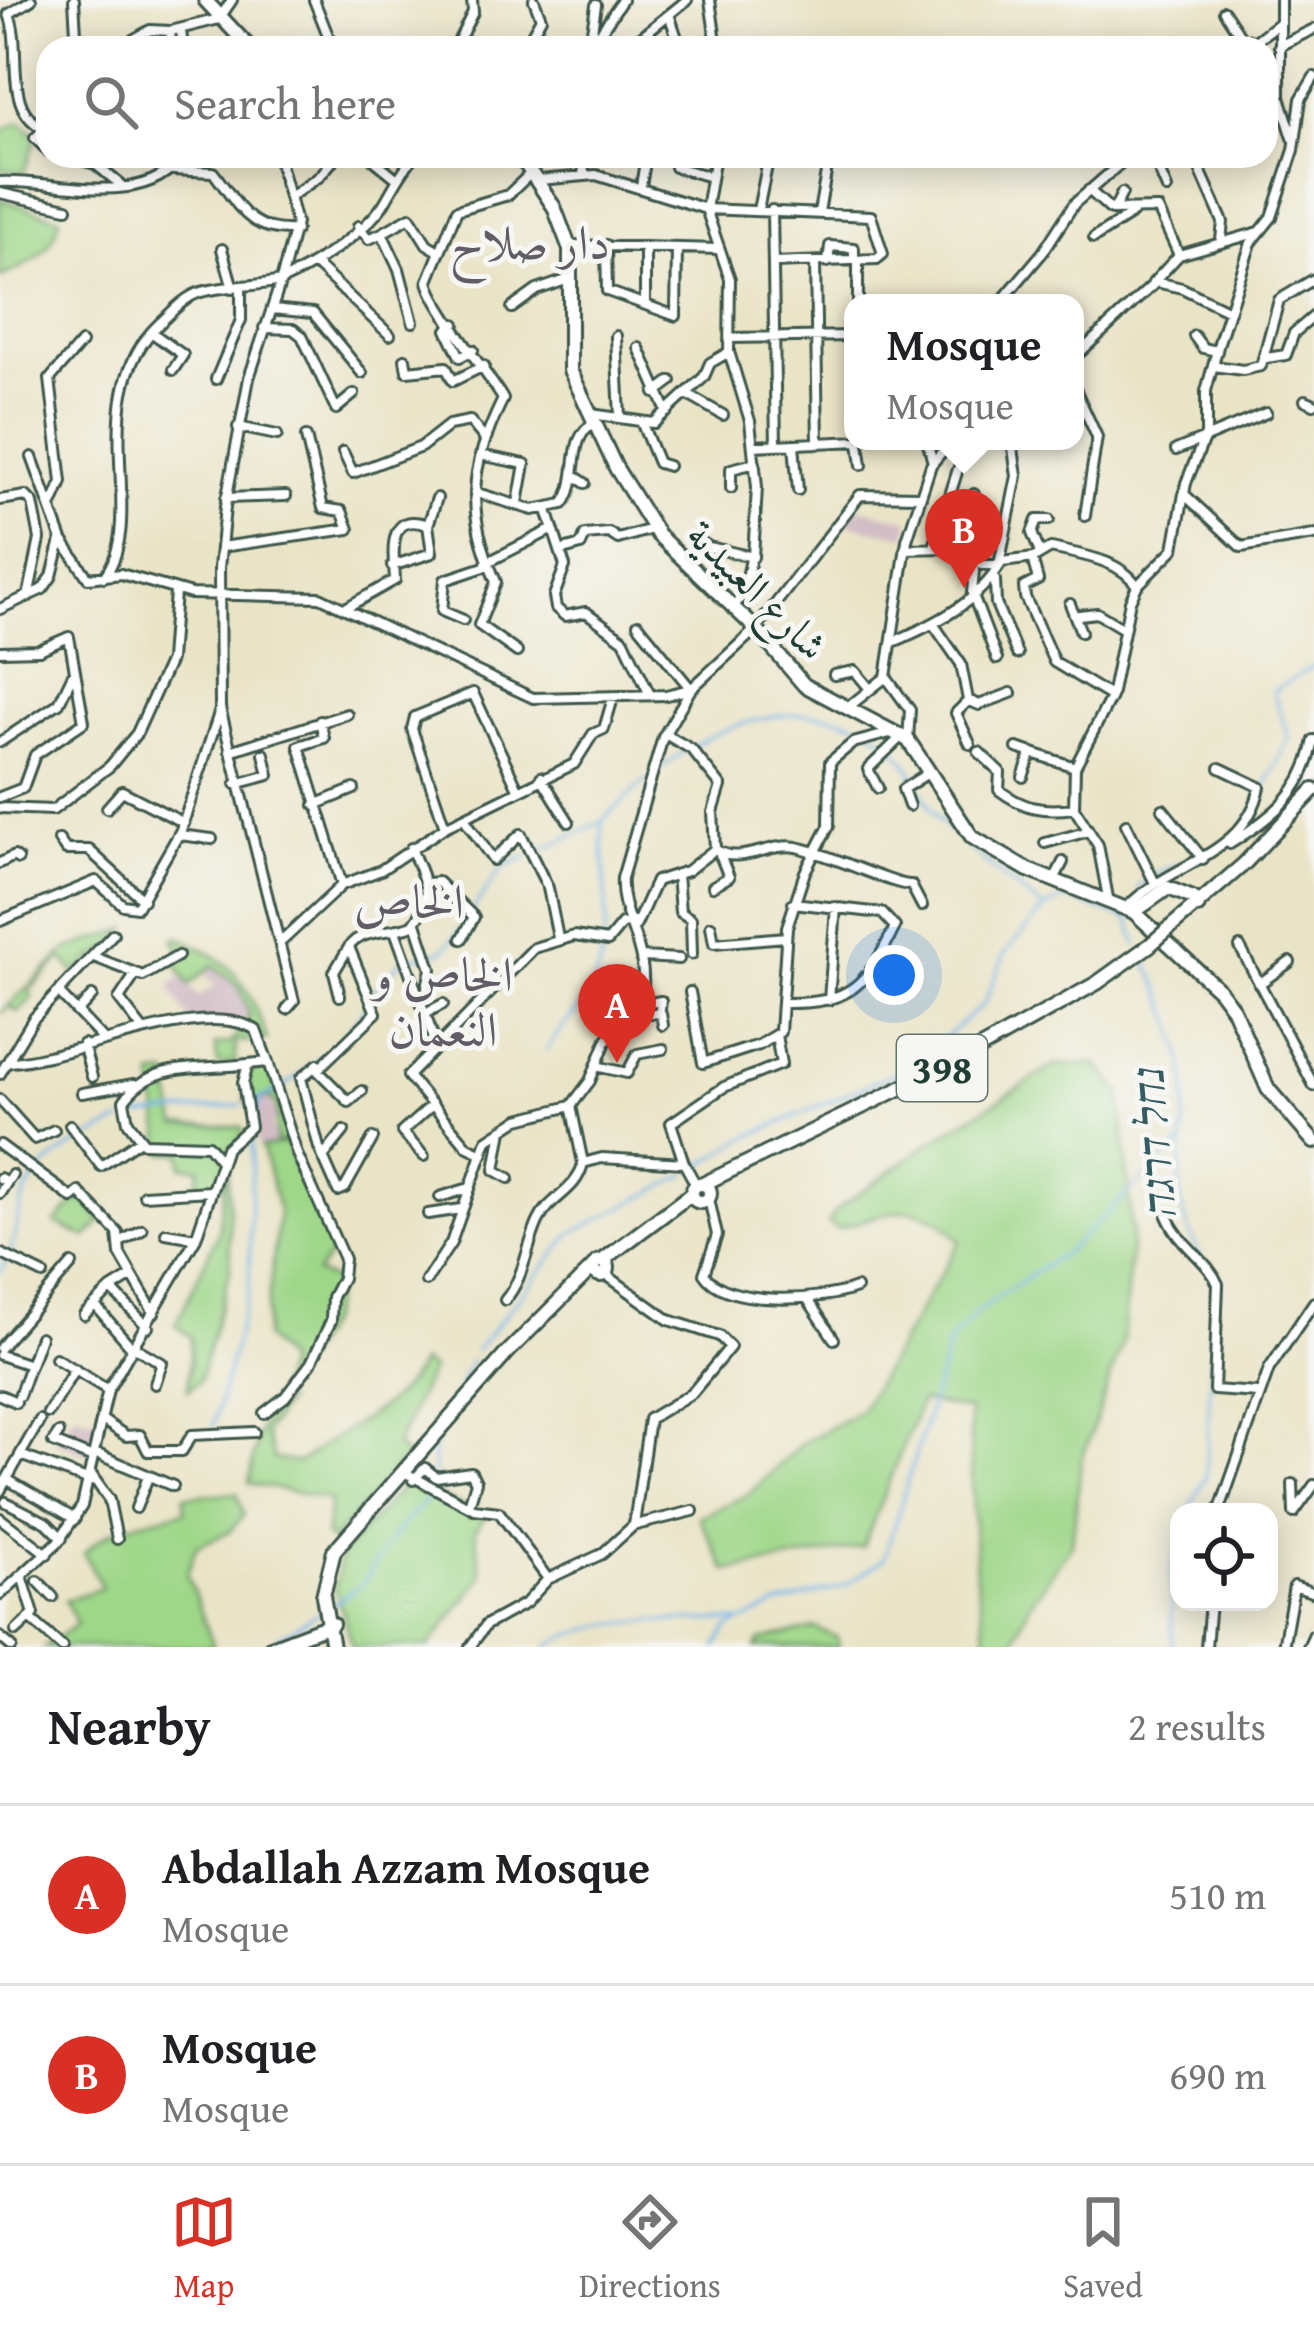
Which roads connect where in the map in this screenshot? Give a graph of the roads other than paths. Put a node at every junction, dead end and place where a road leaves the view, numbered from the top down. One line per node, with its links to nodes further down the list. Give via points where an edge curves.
1 (31, 0): 15 (street)
2 (74, 0): 21 (street)
3 (206, 0): 14 (main road)
4 (232, 0): 14 (street)
5 (314, 0): 29 (street)
6 (472, 0): 30 (street)
7 (534, 0): 31 (street, via 541,18)
8 (622, 0): 20 (street)
9 (686, 0): 16 (street)
10 (710, 0): 35 (street)
11 (1280, 0): 17 (street)
12 (596, 5): 20 (street)
13 (1224, 11): 36 (street)
14 (222, 15): 19 (street); 28 (main road)
15 (4, 17): 41 (street, via 15,29 18,101)
16 (670, 17): 33 (street); 34 (street)
17 (1279, 23): 37 (street); 38 (street)
18 (1314, 29): 38 (street)
19 (176, 30): 25 (street); 26 (street); 27 (street)
20 (596, 32): 22 (street); 32 (street)
21 (76, 33): 23 (street); 24 (street)
22 (579, 34)
23 (75, 36)
24 (77, 36)
25 (140, 36)
26 (173, 36)
27 (178, 36)
28 (240, 36)
29 (328, 36)
30 (461, 36)
31 (531, 36)
32 (598, 36)
33 (644, 36)
34 (676, 36)
35 (715, 36)
36 (1240, 36)
37 (1261, 36)
38 (1279, 46): 40 (street)
39 (1314, 77): 42 (street)
40 (1280, 90): 42 (street)
41 (36, 120)
42 (1294, 139): 80 (street)
43 (100, 168): 64 (street)
44 (282, 168): 70 (street)
45 (327, 168): 70 (street)
46 (384, 168): 61 (street)
47 (404, 168): 61 (street)
48 (530, 168): 60 (main road, شارع العبيدية)
49 (584, 168): 59 (street)
50 (644, 168): 65 (street)
51 (679, 168): 62 (street)
52 (713, 168): 62 (street)
53 (767, 168): 73 (street)
54 (827, 168): 77 (street)
55 (1109, 168): 67 (street)
56 (1158, 168): 66 (street)
57 (1200, 168): 84 (street, via 1223,222)
58 (172, 170): 64 (street); 79 (street, via 213,172 263,229)
59 (583, 174): 60 (street); 65 (street)
60 (536, 176): 86 (main road, شارع العبيدية); 92 (street, via 500,199 463,205)
61 (395, 177): 78 (street, via 380,209)
62 (711, 177): 72 (street)
63 (0, 182): 64 (street)
64 (122, 186)
65 (641, 186): 72 (street)
66 (1167, 189)
67 (1089, 190): 74 (street); 104 (street)
68 (0, 193): 71 (street)
69 (1122, 193): 74 (street)
70 (291, 196): 79 (street)
71 (67, 208)
72 (706, 209): 73 (street); 91 (street)
73 (758, 210): 75 (street)
74 (1114, 210): 76 (street)
75 (772, 211): 77 (street); 96 (street)
76 (1134, 211): 83 (street); 93 (street, via 1158,209)
77 (819, 212): 94 (street, via 871,215 883,254)
78 (358, 226): 81 (street, via 369,239); 97 (street)
79 (296, 230): 100 (street)
80 (1261, 232): 82 (street); 85 (street)
81 (382, 233): 92 (street, via 410,217); 110 (street)
82 (1243, 233): 84 (street); 85 (street)
83 (1094, 238)
84 (1221, 240): 93 (street)
85 (1251, 243): 108 (street)
86 (569, 245): 87 (street); 98 (main road, شارع العبيدية)
87 (606, 245): 88 (street); 105 (street, via 607,290)
88 (645, 247): 89 (street); 105 (street)
89 (677, 248): 91 (street); 105 (street, via 676,316)
90 (222, 249): 102 (street)
91 (718, 249): 119 (street, via 732,289)
92 (437, 250): 111 (street, via 428,286)
93 (1179, 255): 101 (street)
94 (856, 260): 95 (street); 103 (street)
95 (814, 262): 96 (street); 116 (street)
96 (772, 263): 120 (street)
97 (317, 266): 100 (street); 114 (street)
98 (570, 278): 106 (street); 143 (main road, شارع العبيدية, via 567,355)
99 (1314, 279): 128 (street, via 1279,300)
100 (281, 281): 102 (street); 107 (street)
101 (1151, 285): 108 (street, via 1182,287); 123 (street)
102 (237, 288): 113 (street, via 197,293); 133 (street, via 241,320)
103 (858, 294)
104 (1007, 294)
105 (645, 304)
106 (512, 308)
107 (272, 309): 112 (street); 132 (street, via 313,313)
108 (1228, 311): 125 (street)
109 (1314, 316): 128 (street, via 1294,333 1286,355)
110 (413, 322)
111 (455, 324): 124 (street); 124 (street, via 447,330 454,350 460,357)
112 (264, 328): 136 (street, via 302,336 336,409); 145 (street)
113 (151, 332): 131 (street, via 183,355); 202 (street, via 125,379 116,554)
114 (390, 335)
115 (616, 336): 142 (street)
116 (816, 336): 117 (street); 120 (street); 151 (street)
117 (844, 336)
118 (1194, 336): 125 (street)
119 (730, 338): 120 (street); 126 (street)
120 (774, 338): 152 (street)
121 (81, 344): 181 (street, via 50,379 62,482)
122 (639, 348): 135 (street)
123 (1084, 348)
124 (473, 350): 129 (street)
125 (1217, 351): 130 (street)
126 (730, 352): 137 (street); 154 (street)
127 (405, 358): 129 (street, via 406,370 446,368 453,381)
128 (1266, 358): 130 (street, via 1256,369)
129 (484, 366): 148 (street, via 503,399)
130 (1214, 366): 149 (street)
131 (173, 370)
132 (362, 373)
133 (216, 379)
134 (671, 381): 135 (street)
135 (656, 393): 139 (street)
136 (354, 394)
137 (686, 394): 139 (street); 141 (street)
138 (1084, 408): 183 (street, via 1097,437)
139 (667, 412): 144 (street)
140 (1266, 413): 149 (street)
141 (723, 415)
142 (620, 417): 143 (street); 144 (street)
143 (593, 418): 168 (street, via 577,445); 186 (main road, شارع العبيدية)
144 (642, 424): 166 (street, via 658,463)
145 (238, 427): 146 (street); 177 (street)
146 (277, 435)
147 (306, 437): 191 (street, via 323,508 342,511 349,530)
148 (484, 438): 160 (street, via 470,422 449,425 421,446 353,473); 161 (street)
149 (1204, 442): 159 (street); 174 (street)
150 (844, 443): 151 (street)
151 (818, 444): 153 (street)
152 (776, 445): 153 (street); 154 (street)
153 (794, 445): 171 (street)
154 (753, 446): 164 (street)
155 (860, 450): 165 (street)
156 (930, 450): 163 (street)
157 (943, 450): 163 (street)
158 (1013, 450): 200 (street, via 1017,476)
159 (1176, 450)
160 (343, 452)
161 (481, 455): 172 (street); 180 (street, via 525,464)
162 (32, 457): 181 (street)
163 (933, 461): 176 (street)
164 (755, 464): 170 (street, via 731,469); 197 (street)
165 (862, 465)
166 (668, 466)
167 (958, 469): 192 (street)
168 (576, 477): 169 (street); 182 (street, via 563,504)
169 (586, 483)
170 (731, 488)
171 (798, 490)
172 (477, 494): 180 (street); 199 (street, via 474,526)
173 (974, 494): 195 (street)
174 (1184, 494): 188 (street, via 1241,547); 204 (street, via 1174,549)
175 (286, 496): 177 (street)
176 (920, 496): 193 (street); 218 (street, via 860,495)
177 (226, 498): 191 (street)
178 (437, 498): 185 (street)
179 (0, 500): 208 (street, via 26,496 39,523)
180 (518, 502): 182 (street)
181 (53, 504): 190 (street)
182 (547, 510): 187 (street)
183 (1085, 516)
184 (1049, 520): 196 (street, via 1037,520 1032,532)
185 (428, 524): 201 (street, via 402,527 391,541); 201 (street, via 432,554)
186 (653, 528): 194 (street, via 618,539 585,536); 210 (main road, شارع العبيدية)
187 (551, 530): 194 (street); 199 (street)
188 (1314, 535)
189 (694, 537): 197 (street)
190 (62, 540): 202 (street, via 80,572); 208 (street, via 52,576)
191 (221, 547): 206 (street)
192 (934, 547): 193 (street); 195 (street)
193 (905, 549): 220 (street)
194 (563, 550): 231 (street, via 556,608 566,616 586,612 624,640)
195 (959, 551): 198 (street)
196 (1036, 555): 200 (street); 204 (street, via 1051,548 1103,561); 233 (street, via 1038,580 1024,587 1025,597 1054,662)
197 (751, 559): 210 (street)
198 (975, 560): 200 (street); 207 (street)
199 (487, 564): 214 (street, via 445,580 442,610); 222 (street, via 496,582 479,625)
200 (999, 565): 203 (street)
201 (392, 566): 211 (street, via 395,580)
202 (102, 579): 205 (street, via 126,575)
203 (994, 579): 207 (street); 223 (street)
204 (1137, 586): 217 (street)
205 (175, 592): 206 (street); 262 (street, via 170,660 136,733 110,766 52,810)
206 (219, 593): 211 (street, via 311,596); 235 (street)
207 (973, 593): 216 (street, via 957,614); 224 (street)
208 (28, 596): 212 (street)
209 (1070, 604): 213 (street)
210 (733, 607): 218 (main road, شارع العبيدية)
211 (344, 608): 232 (street, via 533,698)
212 (0, 609)
213 (1079, 615): 217 (street, via 1097,614); 219 (street)
214 (463, 620)
215 (638, 624): 228 (street)
216 (934, 625): 220 (street); 234 (street, via 962,664)
217 (1121, 628): 233 (street)
218 (756, 629): 228 (street); 236 (main road, شارع العبيدية, via 804,685)
219 (1082, 632)
220 (893, 642): 227 (street)
221 (0, 651): 225 (street, via 39,650 66,635)
222 (517, 652)
223 (1017, 654)
224 (997, 659)
225 (73, 668): 242 (street, via 59,703); 259 (street, via 84,722 35,755 23,788)
226 (834, 675): 229 (street, via 855,671)
227 (886, 676): 229 (street); 240 (street, via 910,710)
228 (691, 689): 231 (street); 239 (street)
229 (870, 689): 236 (street)
230 (1012, 693): 234 (street, via 979,705)
231 (650, 695): 232 (street)
232 (617, 696): 252 (street, via 604,729 578,760)
233 (1111, 697): 249 (street)
234 (968, 700): 243 (street, via 956,713)
235 (220, 708): 245 (street); 268 (street)
236 (847, 708): 240 (main road, شارع العبيدية)
237 (347, 714): 238 (street)
238 (320, 721): 245 (street); 260 (street, via 324,738 298,746)
239 (665, 734): 278 (street, via 697,754 721,786 713,812); 299 (street, via 622,878 622,901)
240 (902, 736): 251 (main road); 255 (street, via 868,769); 279 (street, via 853,743 834,756 829,826)
241 (1314, 740): 276 (street, via 1285,804)
242 (0, 742)
243 (970, 744)
244 (1017, 748): 248 (street)
245 (230, 751): 254 (street)
246 (979, 752): 264 (street, via 1000,772 1008,796 1043,812)
247 (265, 754): 254 (street, via 269,775)
248 (1031, 754): 249 (street); 253 (street)
249 (1075, 767): 264 (street)
250 (1220, 768): 276 (street, via 1261,788)
251 (930, 772): 261 (street, via 903,789); 286 (main road, via 972,837)
252 (541, 777): 257 (street); 267 (street)
253 (1023, 777)
254 (236, 784): 306 (street)
255 (878, 788)
256 (354, 789): 260 (street)
257 (518, 789): 266 (street); 270 (street, via 472,692 415,717)
258 (1314, 790): 294 (main road, 398)
259 (0, 797)
260 (315, 806): 288 (street)
261 (909, 806)
262 (0, 808)
263 (107, 808): 268 (street, via 122,791)
264 (1074, 808): 271 (street)
265 (1163, 809): 280 (street)
266 (464, 818): 270 (street); 304 (street, via 494,860 521,834 548,888)
267 (569, 822)
268 (184, 823): 272 (street)
269 (1126, 824): 285 (street)
270 (445, 827): 277 (street)
271 (1091, 831): 275 (street); 292 (street)
272 (179, 835): 274 (street); 290 (street)
273 (59, 839): 290 (street, via 66,850 89,850)
274 (212, 839)
275 (1045, 843)
276 (1230, 844): 280 (street)
277 (411, 848): 287 (street); 288 (street)
278 (718, 851): 279 (street); 284 (street); 289 (street, via 729,877)
279 (815, 851): 291 (street); 293 (street, via 911,885)
280 (1203, 859): 285 (street)
281 (18, 860): 283 (street)
282 (1063, 862): 286 (street)
283 (0, 863)
284 (677, 874): 299 (street, via 656,881); 309 (street)
285 (1154, 881): 296 (street)
286 (1053, 882): 292 (main road)
287 (428, 883): 298 (street); 305 (street, via 438,882 474,916)
288 (342, 885): 306 (street)
289 (713, 886)
290 (143, 899): 297 (street, via 123,905 96,881)
291 (793, 903): 295 (street); 303 (street)
292 (1109, 903): 296 (main road)
293 (922, 906)
294 (1198, 906): 296 (main road, via 1168,888); 371 (main road, 398, bridge, via 1097,982)
295 (836, 907): 323 (street); 323 (street, via 888,915 895,927 866,981)
296 (1130, 910): 358 (main road, via 1228,1000 1258,1073)
297 (0, 921)
298 (416, 923): 301 (street); 318 (street, via 430,969)
299 (635, 924): 304 (street, via 622,924 608,941); 312 (street)
300 (711, 926): 303 (street, via 714,943)
301 (395, 931): 307 (street, via 360,935); 330 (street)
302 (113, 934): 311 (street)
303 (786, 937): 325 (street)
304 (558, 938): 336 (street, via 534,948)
305 (462, 939)
306 (283, 940): 327 (street, via 295,994)
307 (349, 947): 322 (street, via 334,972); 341 (street, via 376,1013)
308 (1240, 947): 316 (street)
309 (692, 954)
310 (178, 956): 315 (street)
311 (94, 957): 315 (street); 319 (street)
312 (642, 957): 313 (street); 324 (street)
313 (679, 959)
314 (1290, 962): 316 (street)
315 (135, 975): 332 (street, via 114,997)
316 (1259, 984): 346 (street)
317 (657, 986): 324 (street)
318 (427, 987)
319 (58, 992): 329 (street); 338 (street)
320 (691, 992): 333 (street, via 703,1063)
321 (92, 996): 329 (street)
322 (340, 996)
323 (829, 1001): 325 (street)
324 (639, 1003): 328 (street, via 661,1001); 331 (street, via 661,1014); 342 (street)
325 (783, 1003): 333 (street)
326 (442, 1004): 330 (street)
327 (287, 1009)
328 (660, 1009)
329 (79, 1010): 334 (street)
330 (424, 1015): 336 (street)
331 (663, 1025)
332 (143, 1030): 334 (street); 339 (street, via 247,1024 262,1038)
333 (776, 1035): 365 (street, via 781,1064 724,1087 671,1123)
334 (103, 1038): 335 (street)
335 (83, 1045): 338 (street); 344 (street)
336 (437, 1047): 350 (street, via 408,1078)
337 (664, 1049): 342 (street, via 637,1054 627,1073)
338 (10, 1062): 343 (street)
339 (268, 1062): 340 (street); 407 (street, via 297,1154 344,1259 331,1322 311,1363)
340 (248, 1064): 345 (street, via 164,1072); 363 (street, via 250,1127)
341 (318, 1064): 347 (street, via 349,1102); 362 (street, via 301,1078)
342 (596, 1066): 351 (street)
343 (0, 1074)
344 (92, 1077)
345 (135, 1084): 348 (street); 357 (street, via 124,1101)
346 (1314, 1086)
347 (362, 1091)
348 (82, 1093)
349 (0, 1100): 354 (street, via 35,1138)
350 (431, 1106): 360 (street); 361 (street, via 402,1132)
351 (571, 1106): 353 (street); 364 (street)
352 (70, 1125): 357 (street, via 101,1166)
353 (502, 1129): 360 (street); 367 (street, via 495,1170)
354 (54, 1130)
355 (344, 1131): 362 (street)
356 (373, 1138): 362 (street, via 342,1193)
357 (140, 1140): 363 (street, via 208,1145)
358 (1314, 1142)
359 (1, 1148): 380 (street, via 71,1198 79,1192)
360 (483, 1154): 368 (street)
361 (424, 1156)
362 (323, 1157)
363 (220, 1160): 369 (street)
364 (583, 1162): 365 (street); 390 (street, via 574,1187 539,1220)
365 (684, 1163): 371 (street)
366 (6, 1178): 370 (street)
367 (509, 1178)
368 (466, 1189): 373 (street); 374 (street)
369 (211, 1191): 372 (street); 379 (street)
370 (0, 1192)
371 (701, 1194): 383 (main road, 398); 389 (street, via 717,1235 704,1274 712,1284 741,1296)
372 (144, 1195)
373 (440, 1197)
374 (460, 1209): 375 (street); 386 (street, via 451,1244)
375 (428, 1214)
376 (1167, 1216): 405 (street, via 1218,1284 1214,1390)
377 (142, 1230): 380 (street)
378 (166, 1233): 379 (street)
379 (196, 1238): 393 (street)
380 (122, 1241): 385 (street)
381 (0, 1253): 384 (street)
382 (72, 1264): 399 (street)
383 (601, 1269): 413 (main road, 398, via 492,1373); 428 (street, via 669,1320 730,1347 692,1393 650,1419)
384 (43, 1274)
385 (132, 1276): 388 (street); 393 (street)
386 (426, 1281)
387 (856, 1288): 389 (street)
388 (111, 1289): 392 (street); 395 (street)
389 (807, 1298): 397 (street)
390 (505, 1300)
391 (1314, 1302): 405 (street)
392 (94, 1305): 394 (street); 398 (street)
393 (155, 1314): 395 (street)
394 (83, 1315)
395 (148, 1327): 398 (street)
396 (40, 1337): 401 (street)
397 (834, 1339)
398 (134, 1348): 403 (street, via 162,1363); 404 (street)
399 (0, 1351): 401 (street)
400 (55, 1358): 402 (street)
401 (27, 1364): 406 (street, via 18,1399)
402 (75, 1370): 404 (street); 411 (street)
403 (155, 1384)
404 (108, 1390): 408 (street)
405 (1258, 1394): 422 (street)
406 (0, 1395)
407 (264, 1413)
408 (101, 1420): 409 (street, via 140,1436 148,1450 182,1450 192,1436); 412 (street)
409 (254, 1432)
410 (59, 1433): 412 (street, via 53,1442)
411 (20, 1455): 415 (street); 416 (street)
412 (94, 1455): 414 (street); 415 (street)
413 (409, 1476): 423 (street); 423 (street, via 425,1468 436,1477 471,1472); 434 (main road, 398, via 334,1551)
414 (148, 1477): 419 (street); 424 (street)
415 (90, 1478): 427 (street); 430 (street, via 104,1489)
416 (8, 1480): 420 (street); 427 (street)
417 (1293, 1484): 418 (street, via 1294,1513)
418 (1314, 1485)
419 (173, 1486)
420 (0, 1491)
421 (6, 1502): 429 (street)
422 (1222, 1503)
423 (468, 1506): 433 (street, via 504,1517)
424 (136, 1508)
425 (693, 1510): 428 (street)
426 (0, 1518): 431 (street)
427 (75, 1519): 429 (street)
428 (634, 1525): 433 (street, via 602,1554)
429 (62, 1538): 431 (street)
430 (117, 1539)
431 (47, 1554): 432 (street)
432 (23, 1579): 437 (street); 440 (street)
433 (548, 1579): 448 (street, via 526,1603 486,1624)
434 (325, 1580): 442 (main road, 398); 442 (main road)
435 (38, 1581): 438 (street)
436 (1314, 1593): 450 (street, via 1294,1586)
437 (0, 1594)
438 (53, 1597)
439 (1209, 1611): 449 (street)
440 (30, 1618): 441 (street); 446 (street)
441 (16, 1631)
442 (325, 1633): 447 (main road)
443 (1314, 1634): 451 (street)
444 (0, 1637): 445 (street)
445 (12, 1647)
446 (62, 1647)
447 (271, 1647)
448 (470, 1647)
449 (1206, 1647)
450 (1282, 1647)
451 (1308, 1647)

